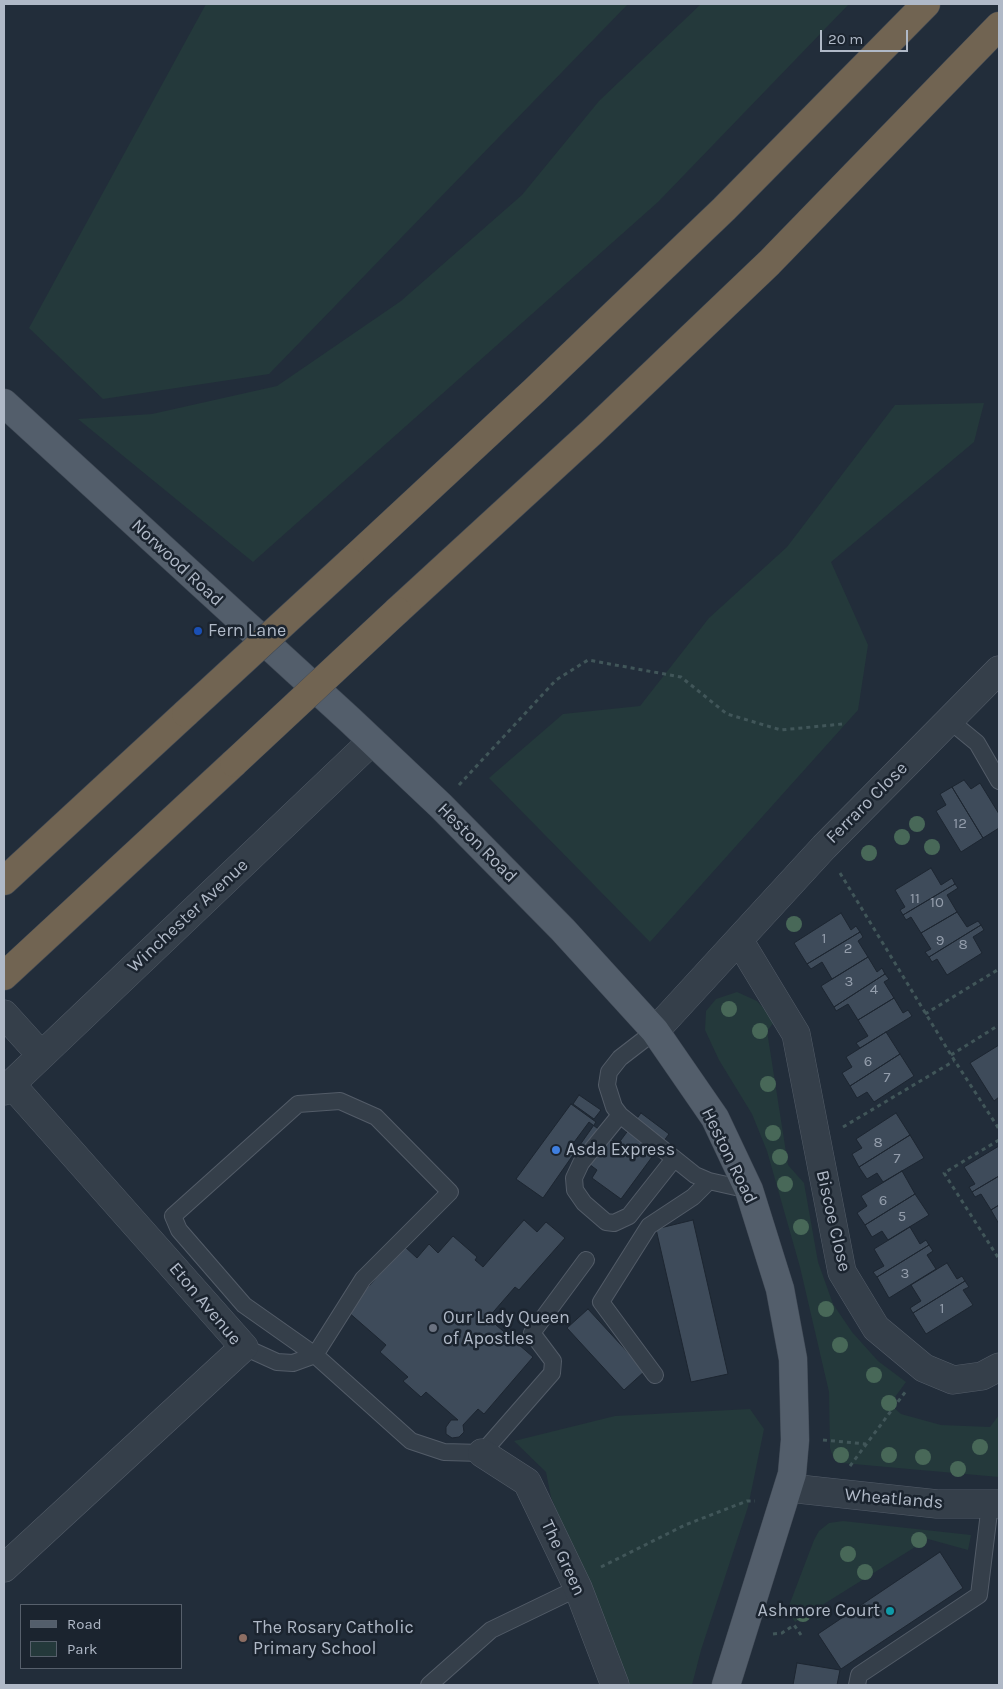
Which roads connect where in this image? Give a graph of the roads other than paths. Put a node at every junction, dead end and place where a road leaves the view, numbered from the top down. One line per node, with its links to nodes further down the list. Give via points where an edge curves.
1 (926, 4): 8 (highway, bridge, via 724,209 535,390)
2 (999, 26): 10 (highway, bridge, via 769,262 593,431)
3 (4, 404): 6 (main road, Norwood Road)
4 (999, 670): 5 (street, Ferraro Close)
5 (949, 720): 7 (lane, via 977,742); 9 (street, Ferraro Close, via 824,847)
6 (372, 741): 12 (main road, Heston Road, via 563,930); 13 (street, Winchester Avenue)
7 (999, 781)
8 (4, 881)
9 (739, 940): 12 (street, Ferraro Close); 22 (street, Biscoe Close, via 796,1034 842,1272 876,1328 924,1368 953,1380 982,1376)
10 (4, 976)
11 (4, 1014): 13 (street)
12 (655, 1031): 15 (lane, via 620,1058 609,1072 610,1099); 18 (main road, Heston Road, via 715,1118)
13 (41, 1055): 14 (street, Winchester Avenue)
14 (8, 1087): 20 (street, Eton Avenue)
15 (620, 1115): 16 (lane); 16 (lane, via 581,1163 574,1178 575,1190 584,1203 606,1222 628,1216)
16 (674, 1159): 17 (lane)
17 (709, 1181): 18 (lane); 23 (lane, via 693,1197 649,1226 601,1302)
18 (749, 1190): 25 (main road, Heston Road, via 780,1289 792,1350 795,1440)
19 (586, 1260): 24 (lane, via 532,1333 553,1361 552,1373)
20 (244, 1347): 21 (lane, via 277,1362 293,1364); 27 (street, Eton Avenue)
21 (314, 1355): 21 (lane, via 363,1279 450,1192 376,1117 340,1101 298,1104 173,1216 178,1230 244,1305); 24 (lane, via 411,1441 444,1452)
22 (999, 1367)
23 (655, 1375)
24 (482, 1453): 28 (street, The Green, via 527,1482)
25 (787, 1494): 26 (street, Wheatlands, via 831,1493 937,1504); 31 (main road, Heston Road)
26 (995, 1504): 32 (lane, via 979,1595 859,1675)
27 (4, 1568)
28 (576, 1585): 29 (lane, via 491,1630); 30 (street, The Green)
29 (429, 1685)
30 (615, 1685)
31 (726, 1685)
32 (856, 1685)

